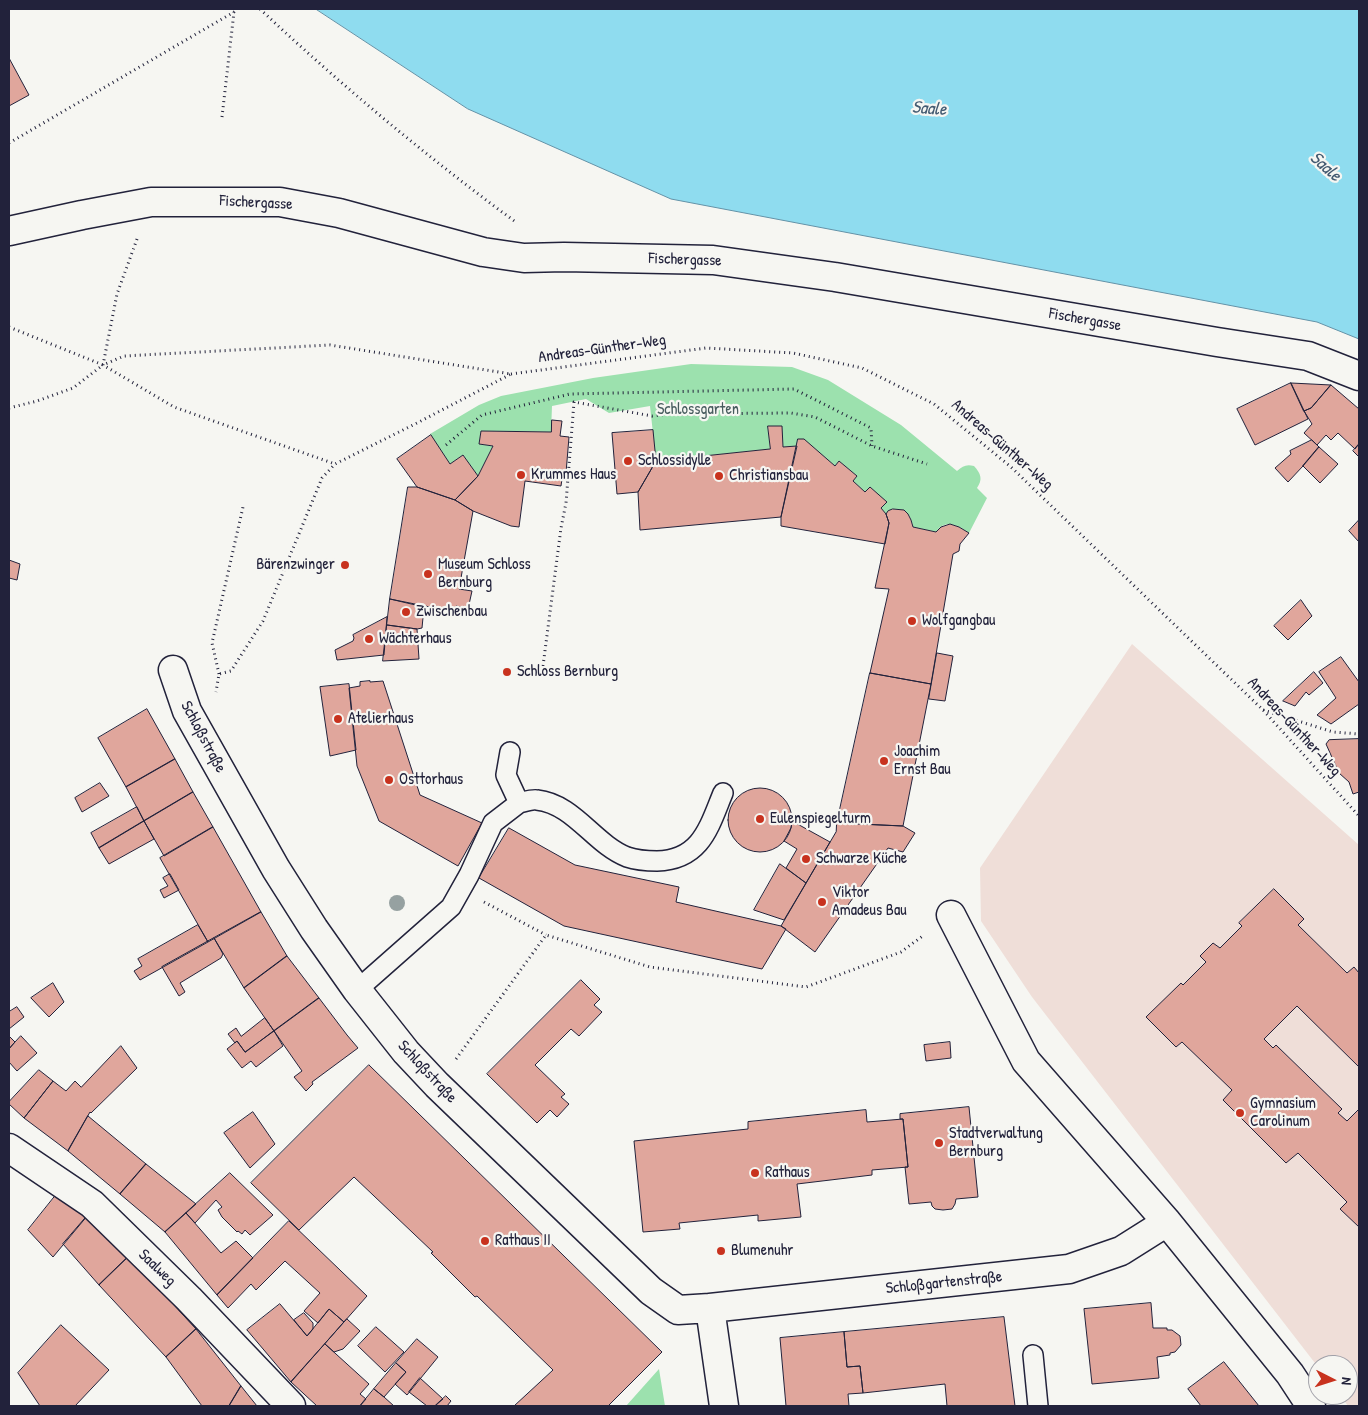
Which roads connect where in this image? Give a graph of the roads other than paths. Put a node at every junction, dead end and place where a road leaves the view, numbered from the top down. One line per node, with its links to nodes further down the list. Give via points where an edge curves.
1 (9, 231): 2 (street, Fischergasse, via 151,202 280,202 339,213 484,252 524,258 713,260 826,275 1308,356)
2 (1359, 376)
3 (173, 670): 8 (street, Schloßstraße, via 187,712 276,868)
4 (510, 752): 6 (lane, via 506,775)
5 (723, 793): 6 (lane, via 706,833 692,849 680,857 647,861 627,857 550,803 536,800)
6 (519, 803): 8 (lane, via 493,823 452,907)
7 (951, 915): 10 (street, via 1026,1061)
8 (356, 990): 11 (street, Schloßstraße, via 437,1086 651,1291 678,1310)
9 (9, 1148): 13 (street, Saalweg, via 92,1204)
10 (1167, 1222): 11 (street, Schloßgartenstraße, via 1121,1251 1068,1270); 16 (street, via 1290,1374)
11 (710, 1308): 14 (street)
12 (1034, 1355): 15 (lane)
13 (291, 1406)
14 (724, 1406)
15 (1038, 1406)
16 (1311, 1406)

